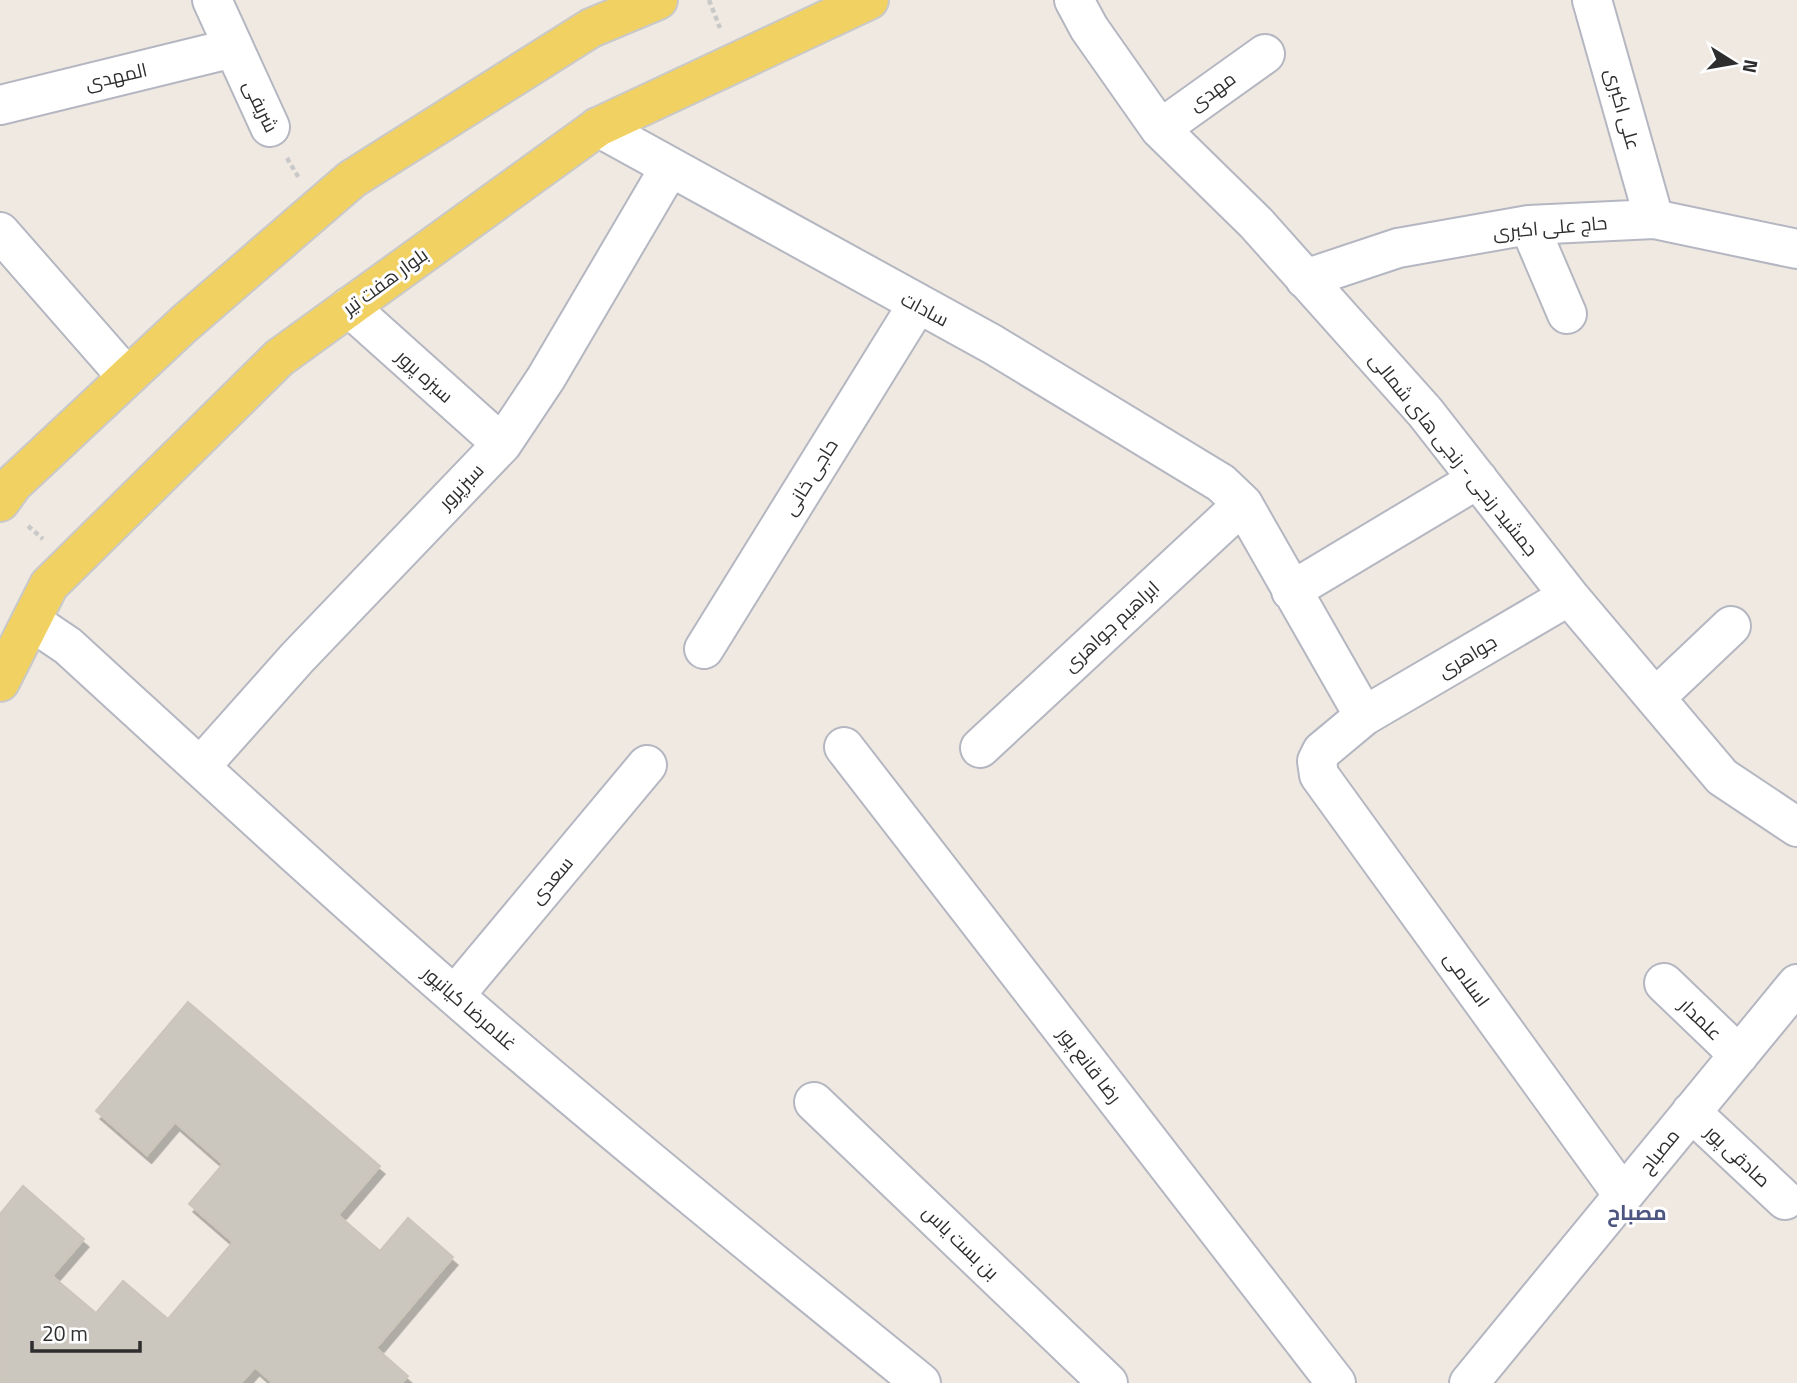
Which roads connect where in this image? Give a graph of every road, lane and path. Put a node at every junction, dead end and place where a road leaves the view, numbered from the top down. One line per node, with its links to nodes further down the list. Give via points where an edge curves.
1 (212, 0): 6 (street, شریفی)
2 (658, 0): 13 (main road, via 591,28 352,179)
3 (869, 0): 10 (main road, بلوار هفت تیر)
4 (1074, 0): 11 (street, جمشید رنجی - رنجی های شمالی)
5 (1592, 0): 14 (street, علی اکبری)
6 (233, 48): 8 (street, المهدی); 9 (street, شریفی)
7 (1265, 54): 11 (street, مهدی)
8 (0, 105)
9 (270, 127): 13 (path, شریفی)
10 (598, 127): 12 (street, سادات); 20 (main road, بلوار هفت تیر)
11 (1160, 129): 18 (street, جمشید رنجی - رنجی های شمالی)
12 (670, 167): 19 (street, سادات); 23 (street, سبزپرور)
13 (317, 209): 22 (main road)
14 (1654, 219): 15 (street, حاج علی اکبری); 17 (street, حاج علی اکبری)
15 (1529, 225): 18 (street, حاج علی اکبری, via 1398,248); 21 (street)
16 (0, 232): 22 (street)
17 (1797, 249)
18 (1306, 279): 24 (street, جمشید رنجی - رنجی های شمالی, via 1425,412)
19 (917, 305): 25 (street, سادات, via 992,344 1221,483); 32 (street, حاجی خانی)
20 (349, 307): 23 (street, سبزه پرور); 27 (main road, بلوار هفت تیر, via 279,358)
21 (1567, 314)
22 (127, 377): 26 (main road, via 13,484)
23 (502, 444): 40 (street, سبزپرور, via 306,648)
24 (1478, 479): 28 (street); 29 (street, جمشید رنجی - رنجی های شمالی)
25 (1243, 504): 28 (street); 37 (street, ابراهیم جواهری)
26 (10, 511): 27 (path)
27 (72, 563): 30 (main road, بلوار هفت تیر, via 49,585)
28 (1291, 592): 35 (street)
29 (1569, 596): 34 (street, جمشید رنجی - رنجی های شمالی); 35 (street, جواهری)
30 (32, 621): 33 (main road, بلوار هفت تیر); 40 (street, غلامرضا کیانپور, via 68,646)
31 (1731, 626): 34 (street)
32 (704, 649)
33 (0, 681)
34 (1655, 698): 41 (street, جمشید رنجی - رنجی های شمالی, via 1722,777)
35 (1364, 716): 38 (street, جواهری, via 1322,751)
36 (844, 747): 52 (street, رضا قانع پور)
37 (979, 748)
38 (1317, 761): 48 (street, اسلامی, via 1319,775)
39 (647, 765): 44 (street, سعدی)
40 (200, 767): 44 (street, غلامرضا کیانپور)
41 (1797, 828)
42 (1664, 983): 45 (street, علمدار)
43 (1797, 984): 45 (street, مصباح)
44 (455, 995): 50 (street, غلامرضا کیانپور, via 629,1145)
45 (1739, 1055): 47 (street, مصباح)
46 (814, 1102): 51 (street, بن بست یاس)
47 (1691, 1112): 48 (street, مصباح); 49 (street, صادقی پور)
48 (1623, 1195): 53 (street, مصباح)
49 (1785, 1200)
50 (921, 1383)
51 (1108, 1383)
52 (1336, 1383)
53 (1469, 1383)

